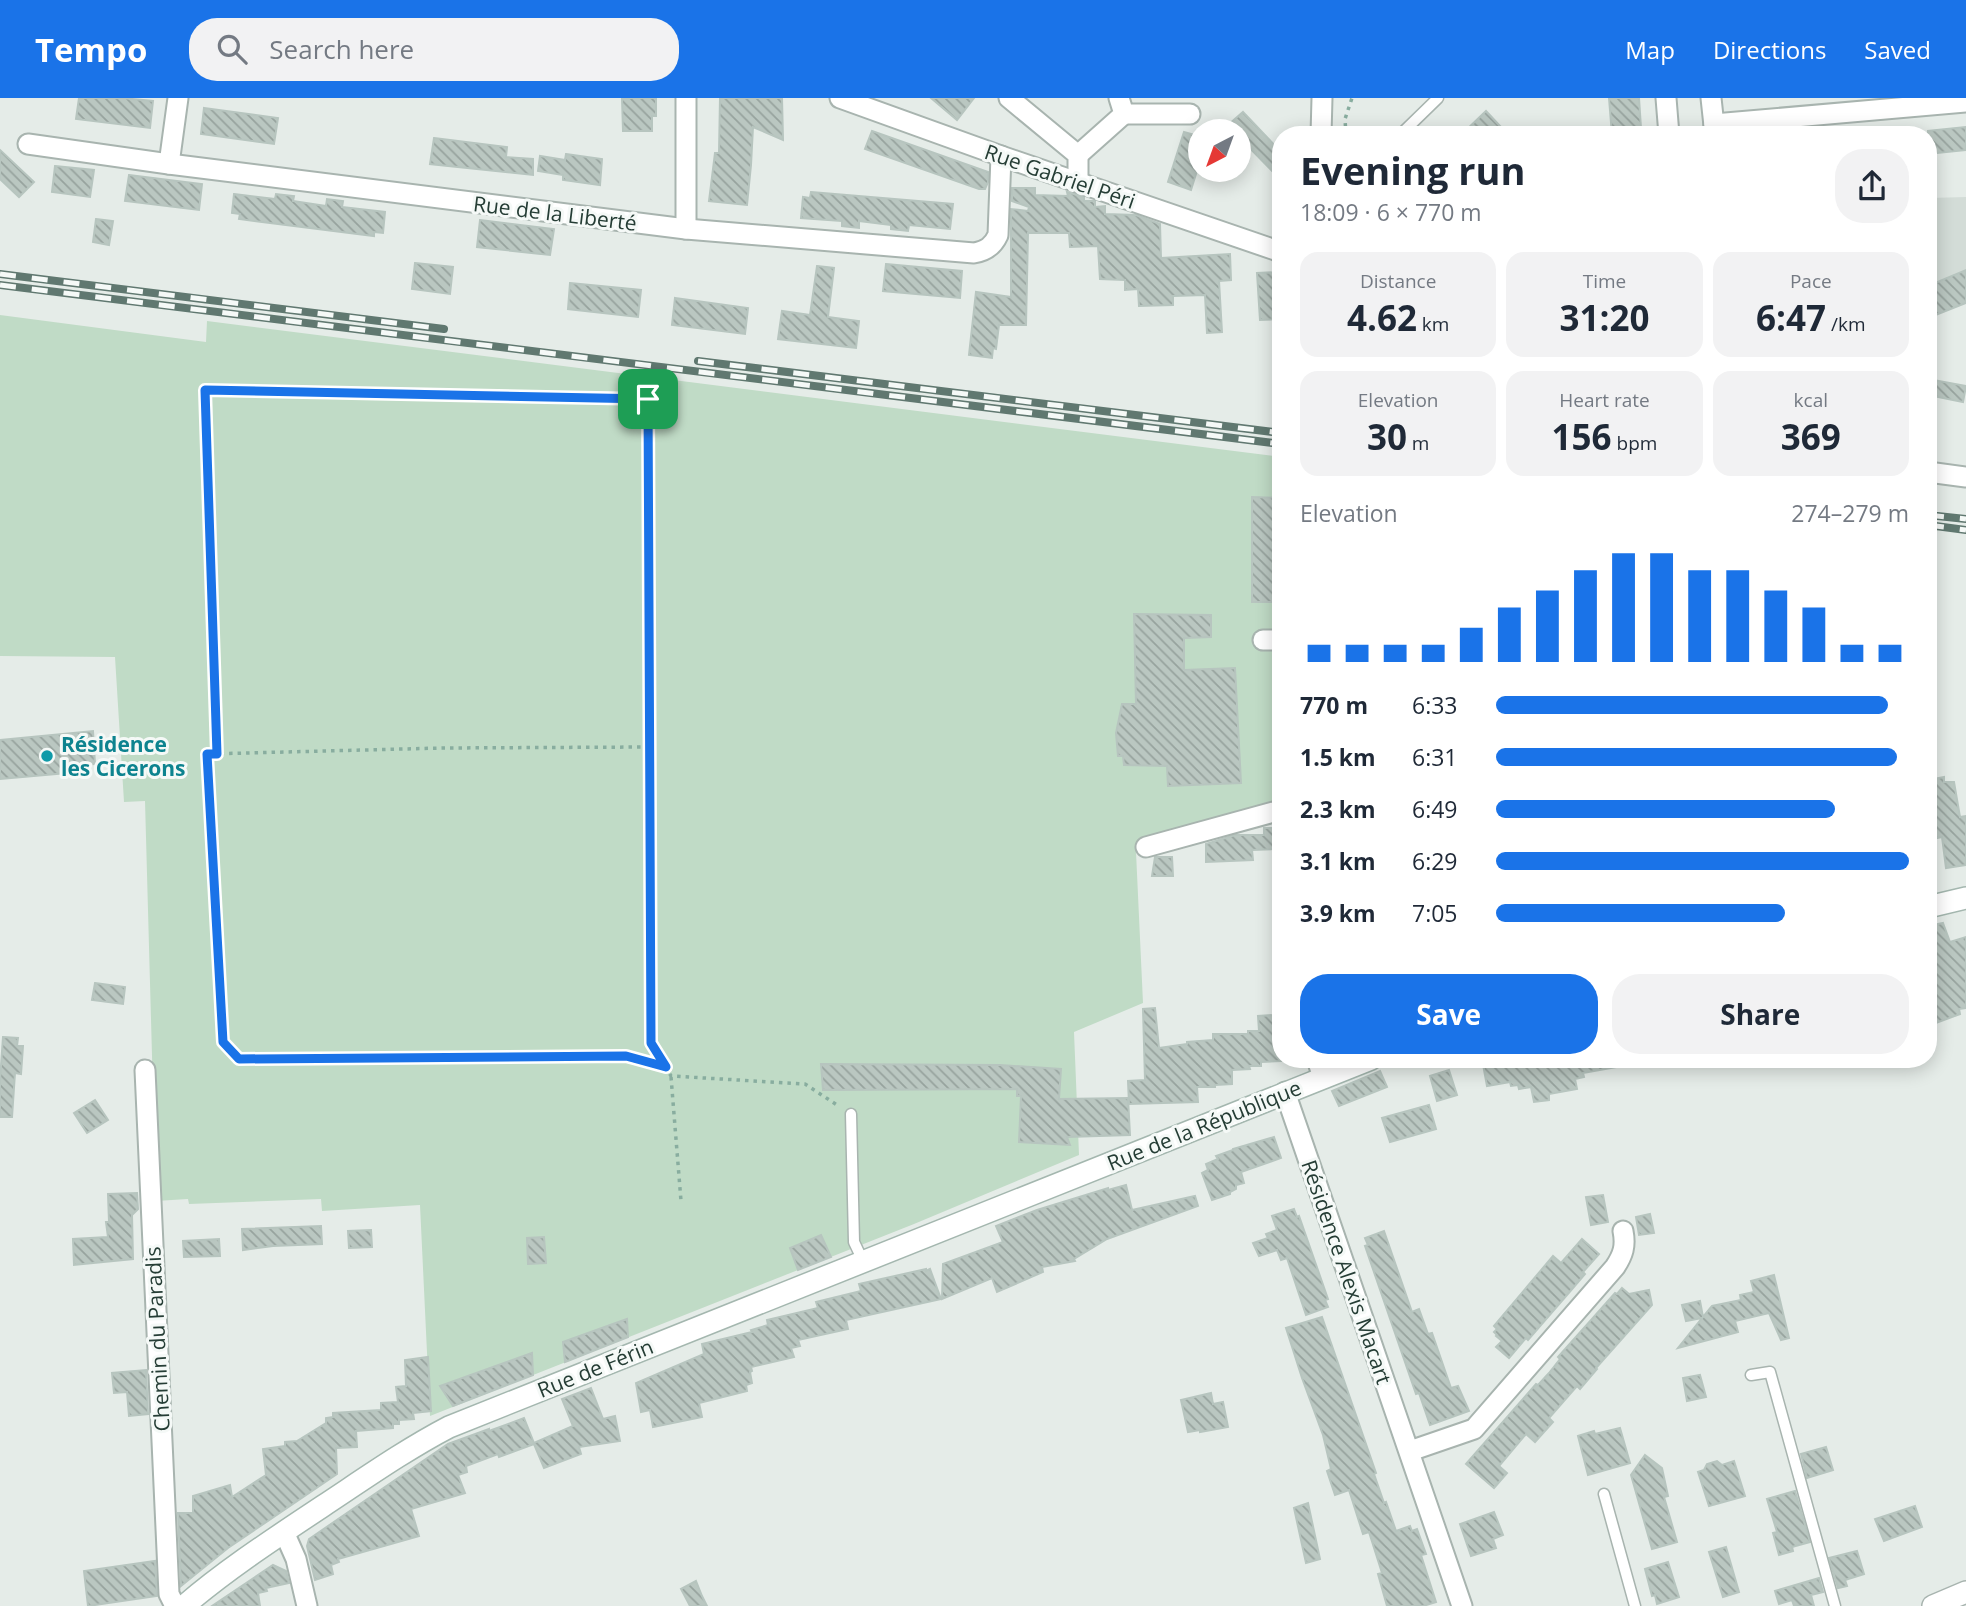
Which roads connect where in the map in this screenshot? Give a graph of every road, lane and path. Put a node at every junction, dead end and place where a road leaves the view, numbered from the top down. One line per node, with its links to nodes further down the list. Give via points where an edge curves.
1 (178, 98): 22 (street)
2 (686, 98): 24 (street)
3 (840, 98): 21 (street, Rue Gabriel Péri)
4 (1009, 98): 20 (street)
5 (1322, 98): 13 (street)
6 (1352, 98): 14 (path)
7 (1438, 98): 15 (lane)
8 (1666, 98): 16 (street)
9 (1711, 98): 17 (street)
10 (1966, 102): 18 (street)
11 (1121, 106): 12 (street); 20 (street)
12 (1190, 114)
13 (1321, 126)
14 (1345, 126)
15 (1409, 126)
16 (1668, 126)
17 (1714, 126)
18 (1742, 126)
19 (28, 144): 22 (street, Rue de la Liberté)
20 (1078, 155): 23 (street)
21 (1001, 156): 23 (street, Rue Gabriel Péri); 24 (street, Rue de la Liberté, via 998,235 981,252)
22 (169, 164): 24 (street, Rue de la Liberté)
23 (1077, 182): 25 (street, Rue Gabriel Péri)
24 (686, 229)
25 (1272, 249)
26 (1937, 473): 27 (street)
27 (1966, 477)
28 (649, 747): 29 (path); 29 (path, via 648,399 205,390); 34 (path, via 651,1043)
29 (217, 754): 34 (path, via 207,754 223,1042 239,1059 626,1056)
30 (1272, 812): 31 (street)
31 (1146, 847)
32 (1966, 898): 33 (main road)
33 (1937, 905)
34 (666, 1067): 37 (path)
35 (1320, 1068): 38 (main road, Rue de la République)
36 (145, 1070): 49 (street, Chemin du Paradis, via 169,1594)
37 (671, 1076): 39 (path, via 805,1084); 41 (path)
38 (1285, 1092): 40 (main road, Rue de la République); 45 (street, Résidence Alexis Macart)
39 (850, 1114): 43 (lane, via 854,1242)
40 (1039, 1191): 43 (main road, Rue de Férin)
41 (681, 1201)
42 (1623, 1231): 45 (street, via 1625,1248 1615,1267 1474,1429)
43 (863, 1261): 47 (main road, Rue de Férin, via 449,1427)
44 (1751, 1375): 54 (lane, via 1770,1372)
45 (1410, 1451): 52 (street, Résidence Alexis Macart)
46 (1604, 1494): 53 (lane)
47 (284, 1532): 50 (main road, Rue de Férin); 51 (street)
48 (1966, 1592): 55 (main road)
49 (175, 1606)
50 (184, 1606)
51 (307, 1606)
52 (1462, 1606)
53 (1634, 1606)
54 (1835, 1606)
55 (1933, 1606)

